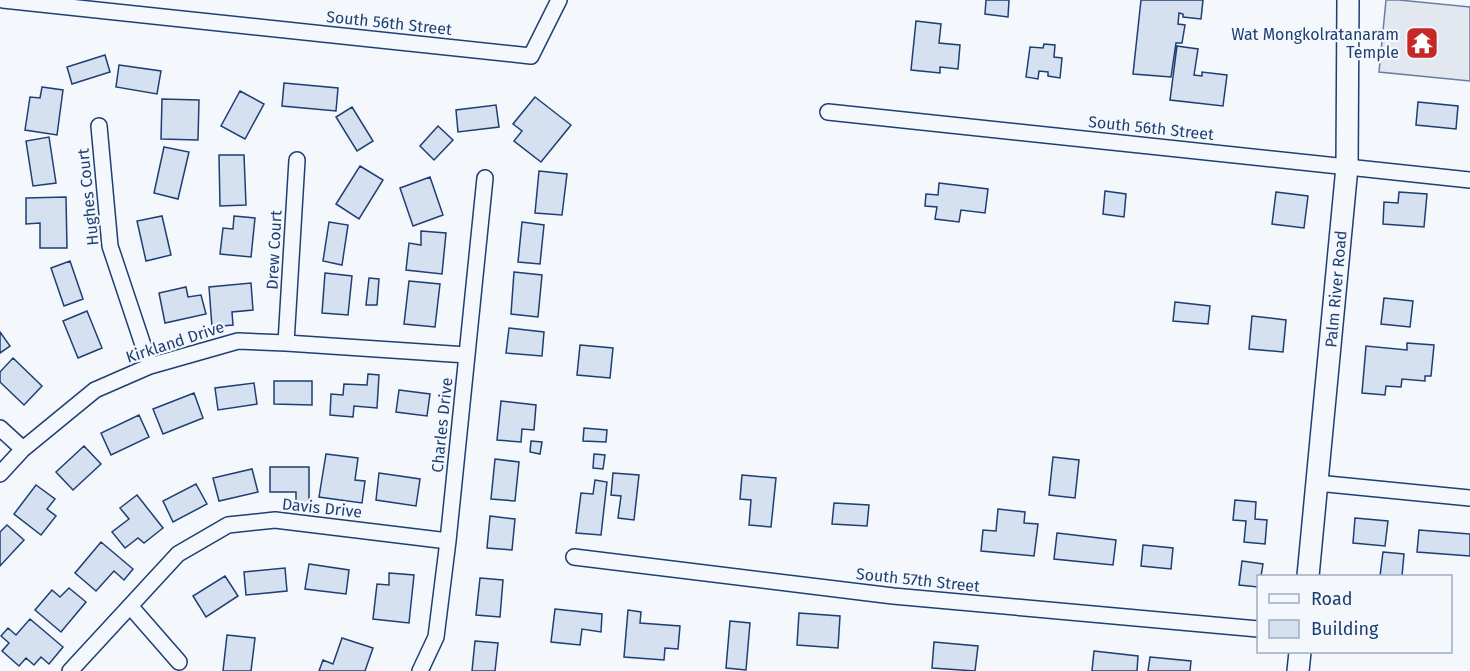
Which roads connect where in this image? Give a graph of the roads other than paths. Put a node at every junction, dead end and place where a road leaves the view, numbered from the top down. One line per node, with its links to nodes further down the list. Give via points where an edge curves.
1 (3, 0): 2 (street, South 56th Street, via 531,56)
2 (559, 0)
3 (1348, 0): 7 (street, Palm River Road)
4 (828, 112): 7 (street, South 56th Street)
5 (99, 126): 12 (street, Hughes Court, via 110,246)
6 (297, 160): 10 (street, Drew Court)
7 (1347, 167): 9 (street, South 56th Street); 16 (street, Palm River Road)
8 (485, 178): 11 (street, Charles Drive)
9 (1470, 180)
10 (286, 343): 11 (street, Kirkland Drive); 12 (street, Kirkland Drive, via 238,341)
11 (467, 355): 18 (street, Charles Drive)
12 (150, 366): 14 (street, Kirkland Drive, via 95,390)
13 (0, 428): 14 (street)
14 (23, 449): 15 (street, Kirkland Drive)
15 (0, 474)
16 (1317, 483): 17 (street); 20 (street, Palm River Road)
17 (1470, 498)
18 (448, 541): 21 (street, Davis Drive, via 274,520 228,525 178,554); 26 (street, Charles Drive, via 436,637)
19 (574, 557): 22 (street, South 57th Street, via 893,596)
20 (1308, 575)
21 (131, 607): 24 (street); 25 (street, Davis Drive)
22 (1257, 629)
23 (1300, 653): 27 (street)
24 (179, 662)
25 (70, 671)
26 (420, 671)
27 (1298, 671)

